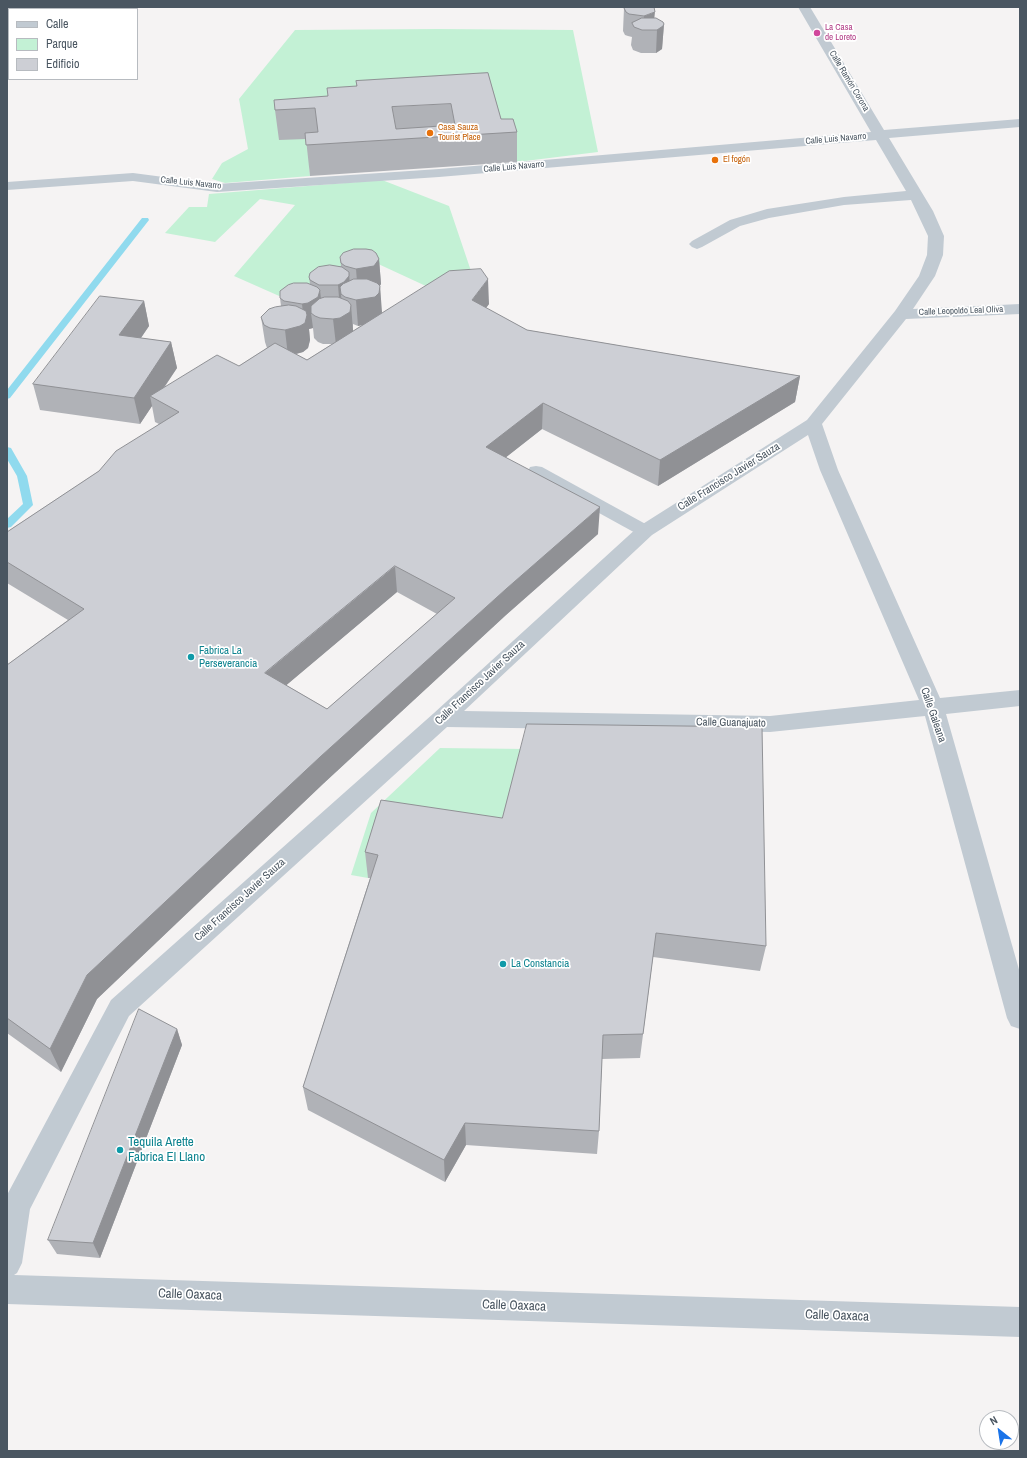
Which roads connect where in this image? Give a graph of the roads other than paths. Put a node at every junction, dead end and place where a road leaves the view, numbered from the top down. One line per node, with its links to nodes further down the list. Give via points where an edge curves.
1 (804, 7): 3 (street, Calle Ramón Corona)
2 (1020, 123): 3 (street, Calle Luis Navarro)
3 (881, 135): 4 (street, Calle Luis Navarro, via 447,172 217,188 134,177); 5 (street, Calle Francisco Javier Sauza)
4 (7, 186)
5 (916, 195): 6 (street, via 844,201 767,214 735,223); 8 (street, Calle Francisco Javier Sauza, via 936,236 935,255 927,276)
6 (697, 244)
7 (1020, 309): 8 (street, Calle Leopoldo Leal Oliva)
8 (901, 314): 9 (street, Calle Francisco Javier Sauza)
9 (813, 424): 11 (street, Calle Francisco Javier Sauza); 13 (street, Calle Galeana, via 829,470)
10 (536, 471): 11 (lane)
11 (645, 531): 14 (street, Calle Francisco Javier Sauza)
12 (1020, 698): 13 (street, Calle Guanajuato)
13 (933, 707): 14 (street, Calle Guanajuato, via 770,724); 15 (street, Calle Galeana)
14 (442, 719): 16 (street, Calle Francisco Javier Sauza, via 120,1008)
15 (1020, 1018)
16 (12, 1205): 17 (street, Calle Francisco Javier Sauza)
17 (7, 1263)
18 (7, 1289): 19 (street, Calle Oaxaca)
19 (1020, 1322)

